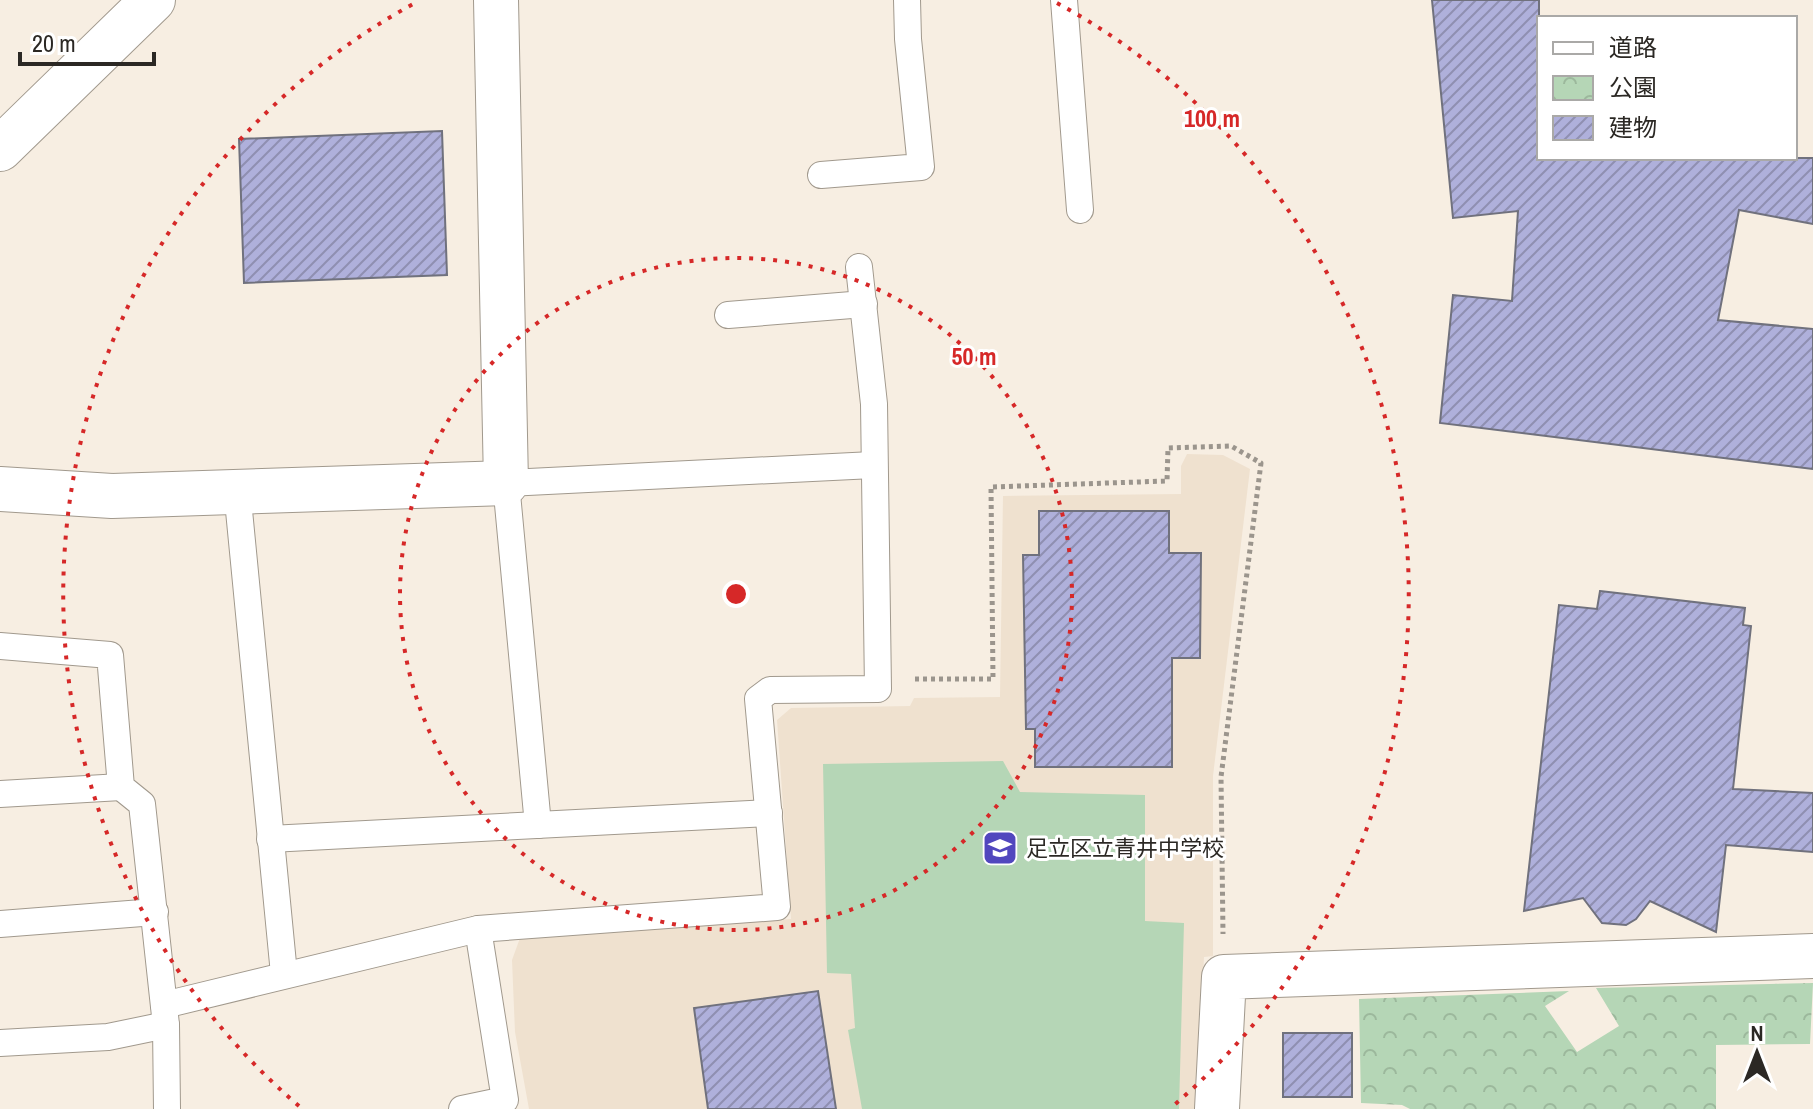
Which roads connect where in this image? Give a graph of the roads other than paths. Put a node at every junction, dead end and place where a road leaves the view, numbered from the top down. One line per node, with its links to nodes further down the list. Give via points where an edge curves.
1 (153, 0): 5 (street)
2 (496, 0): 12 (street)
3 (907, 0): 6 (lane, via 921,167)
4 (1064, 0): 7 (lane)
5 (0, 149)
6 (821, 175)
7 (1080, 210)
8 (859, 267): 9 (lane)
9 (864, 304): 10 (lane); 11 (lane, via 874,404)
10 (728, 315)
11 (873, 465): 12 (lane); 18 (lane, via 878,689 770,690 758,699)
12 (506, 483): 14 (street); 19 (lane)
13 (0, 489): 14 (street, via 112,496)
14 (237, 490): 20 (lane)
15 (0, 646): 16 (lane, via 110,655)
16 (121, 787): 17 (lane); 21 (lane, via 142,804)
17 (0, 794)
18 (769, 813): 19 (lane); 23 (lane, via 777,907)
19 (538, 825): 20 (lane)
20 (270, 839): 25 (lane)
21 (155, 912): 22 (lane); 26 (lane)
22 (0, 924)
23 (478, 929): 25 (lane); 29 (lane, via 505,1100)
24 (1813, 956): 30 (street, via 1224,977)
25 (284, 974): 26 (lane)
26 (165, 1015): 27 (lane, via 108,1037); 28 (lane)
27 (0, 1043)
28 (167, 1109)
29 (462, 1109)
30 (1217, 1109)

